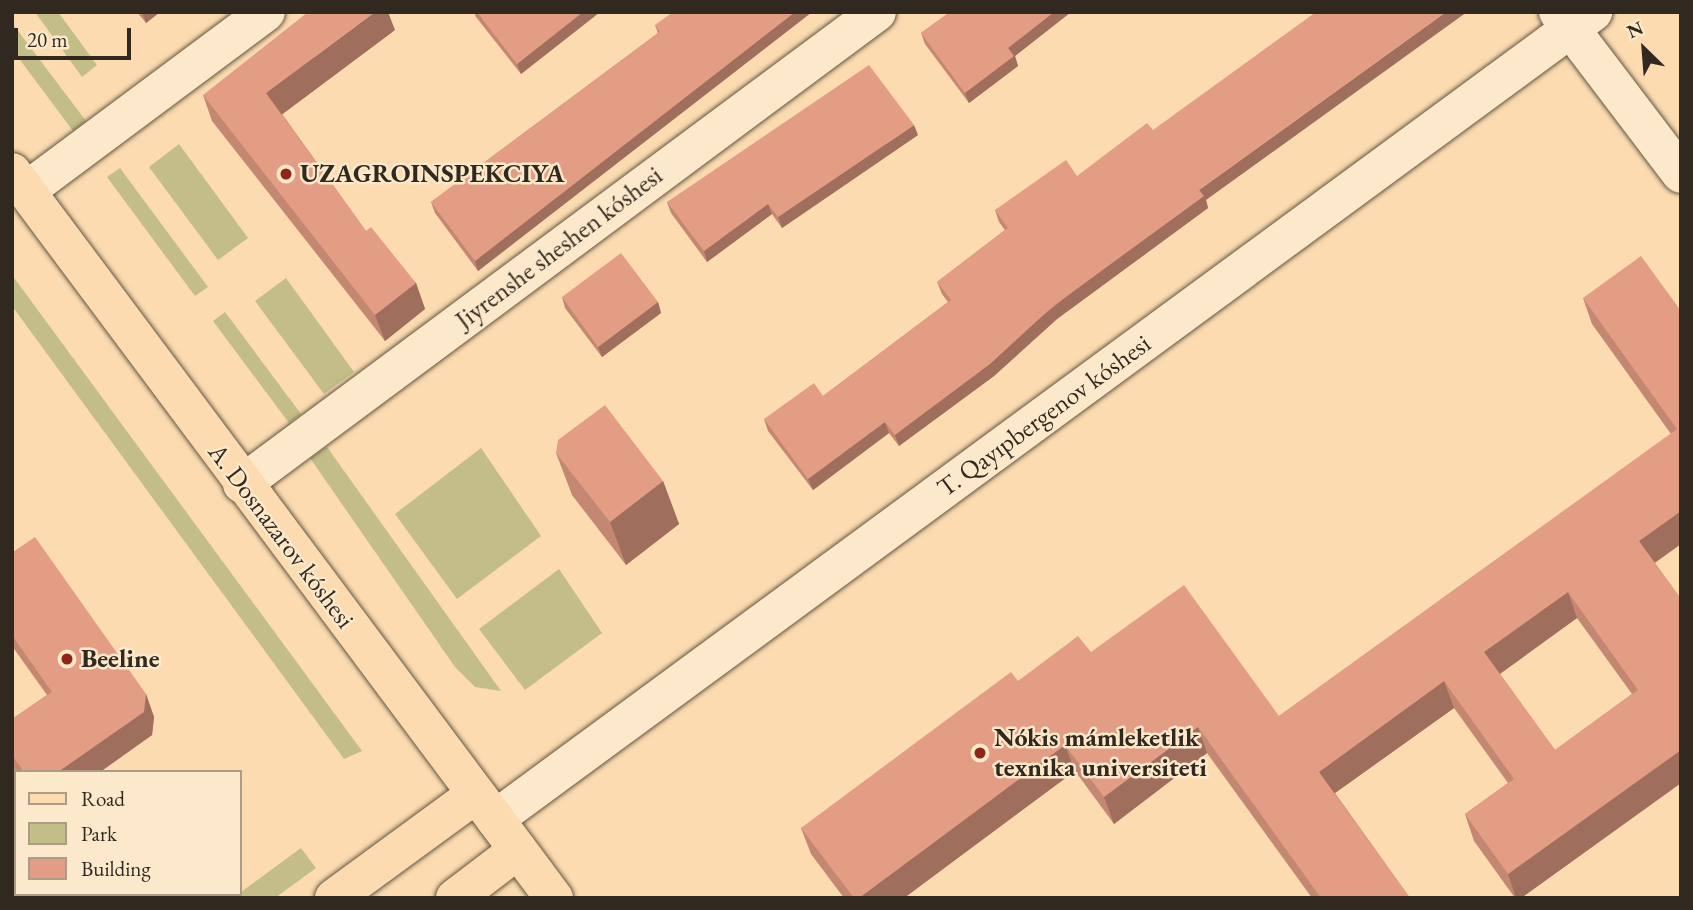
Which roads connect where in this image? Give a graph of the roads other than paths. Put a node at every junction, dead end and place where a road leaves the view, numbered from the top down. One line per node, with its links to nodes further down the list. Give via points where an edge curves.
1 (266, 12): 5 (street)
2 (877, 12): 6 (street, Jiyrenshe sheshen kóshesi)
3 (1574, 18): 4 (street); 7 (street, T. Qayıpbergenov kóshesi)
4 (1681, 174)
5 (19, 181): 6 (main road, A. Dosnazarov kóshesi)
6 (242, 484): 7 (main road, A. Dosnazarov kóshesi)
7 (485, 807): 8 (main road, A. Dosnazarov kóshesi); 9 (main road, T. Qayıpbergenov kóshesi)
8 (518, 850): 10 (main road); 11 (main road, A. Dosnazarov kóshesi)
9 (334, 898)
10 (455, 898)
11 (554, 898)

